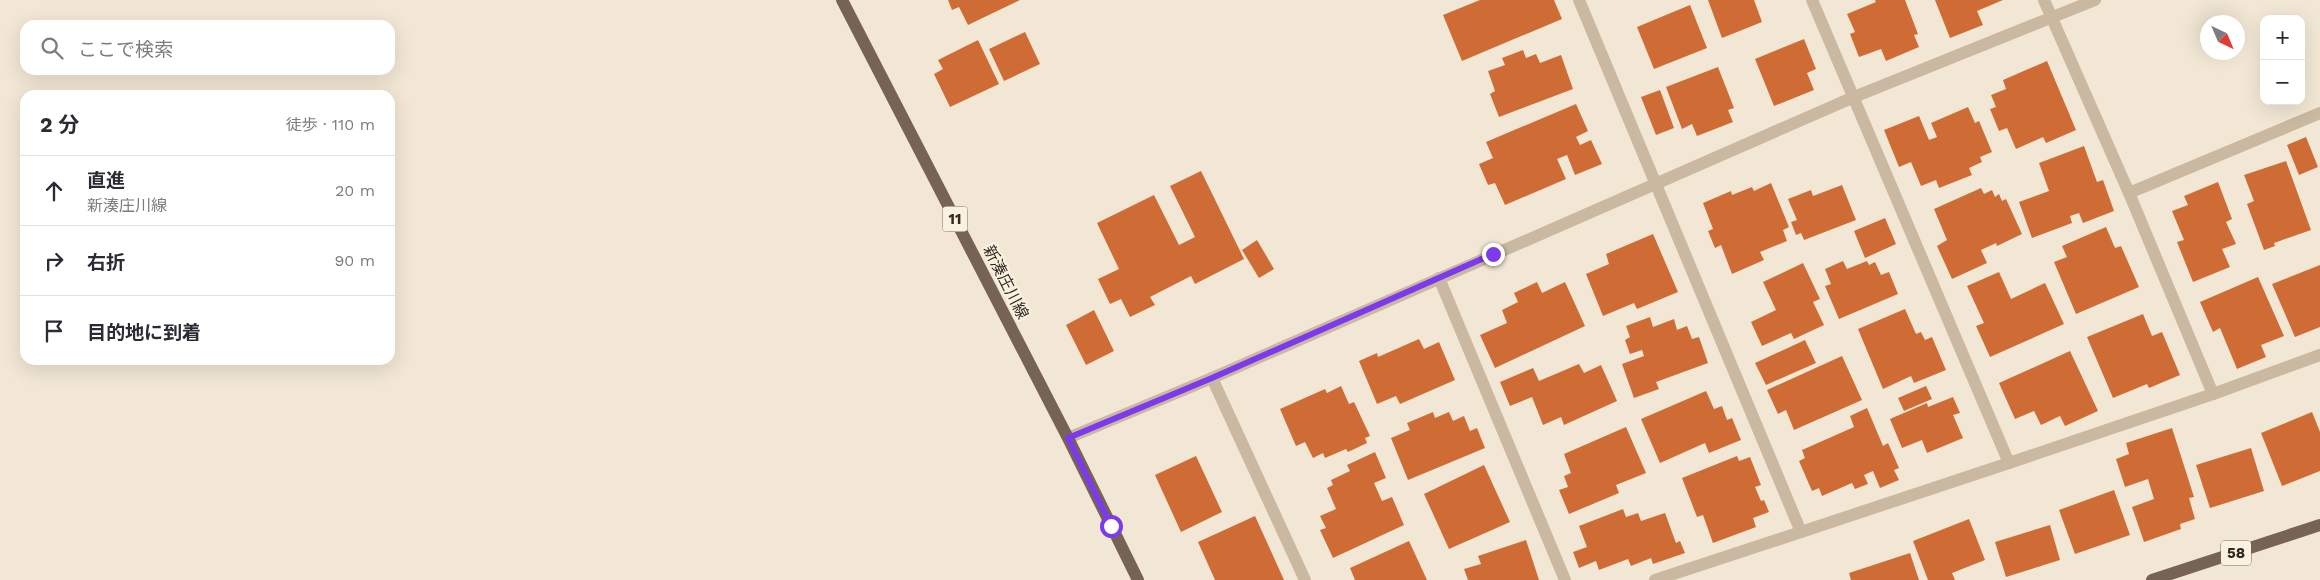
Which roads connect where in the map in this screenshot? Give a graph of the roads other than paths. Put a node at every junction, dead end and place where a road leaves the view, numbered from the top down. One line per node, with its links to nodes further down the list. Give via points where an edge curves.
1 (842, 0): 15 (main road, 新湊庄川線 / 11)
2 (1579, 0): 9 (street)
3 (1812, 0): 7 (street)
4 (2044, 0): 6 (street)
5 (2095, 0): 6 (street)
6 (2052, 18): 7 (street); 10 (street)
7 (1854, 97): 9 (street); 16 (street)
8 (2320, 113): 10 (street)
9 (1656, 183): 11 (street); 18 (street)
10 (2129, 193): 14 (street)
11 (1439, 278): 13 (street); 21 (street)
12 (2320, 355): 14 (street)
13 (1212, 378): 15 (street); 20 (street)
14 (2213, 394): 16 (street)
15 (1068, 438): 19 (main road, 新湊庄川線 / 11)
16 (2009, 463): 18 (street)
17 (2320, 525): 23 (main road, 58)
18 (1801, 532): 22 (street)
19 (1138, 580)
20 (1305, 580)
21 (1565, 580)
22 (1655, 580)
23 (2152, 580)

